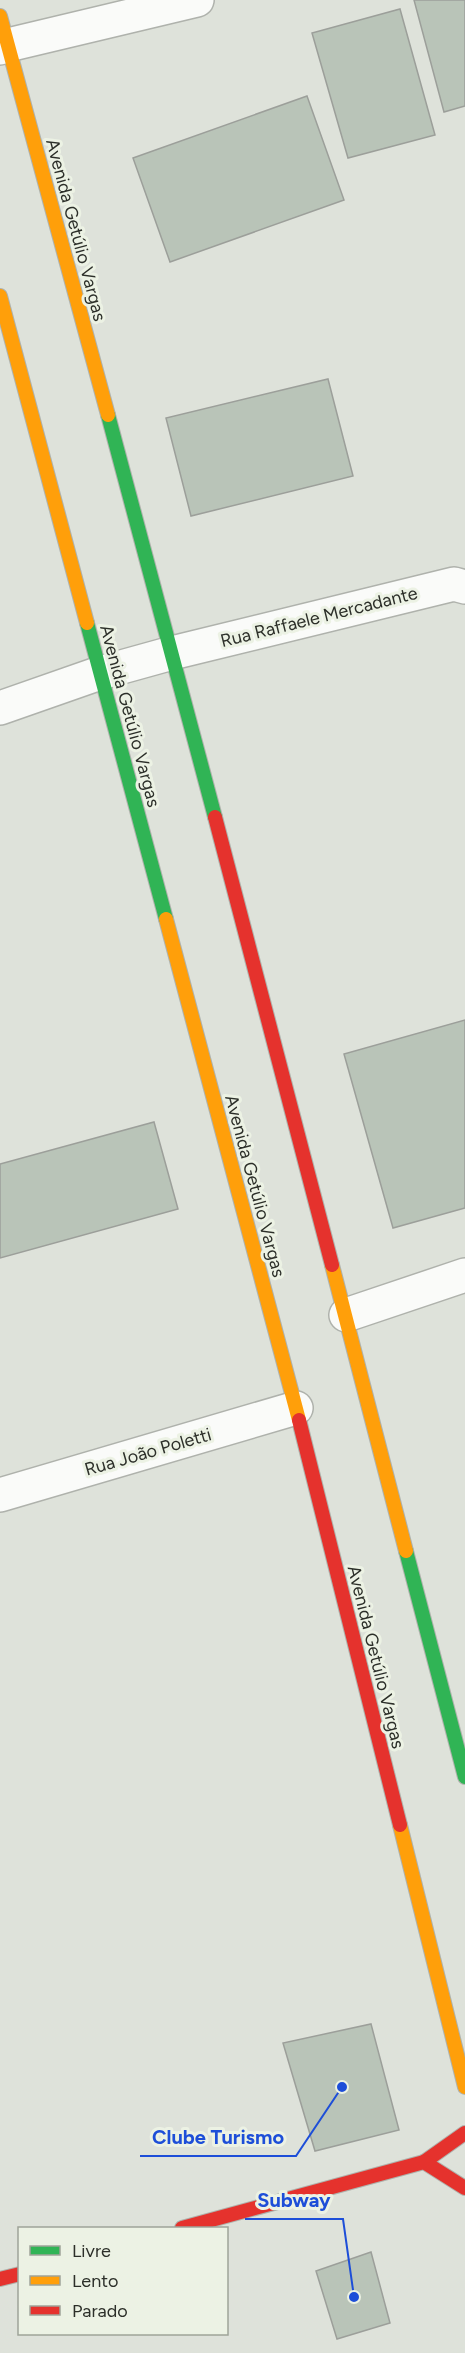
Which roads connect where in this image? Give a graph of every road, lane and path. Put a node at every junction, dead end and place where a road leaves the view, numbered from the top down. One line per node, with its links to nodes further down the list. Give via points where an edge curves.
1 (197, 0): 2 (street)
2 (3, 36): 5 (main road, Avenida Getúlio Vargas)
3 (0, 296): 6 (main road, Avenida Getúlio Vargas)
4 (465, 587): 5 (street, Rua Raffaele Mercadante, via 454,584)
5 (172, 652): 6 (street, Rua Raffaele Mercadante); 9 (main road, Avenida Getúlio Vargas)
6 (100, 673): 7 (street, Rua Raffaele Mercadante); 10 (main road, Avenida Getúlio Vargas)
7 (0, 708)
8 (465, 1275): 9 (street)
9 (346, 1316): 12 (main road, Avenida Getúlio Vargas)
10 (296, 1408): 11 (street, Rua João Poletti); 13 (main road, Avenida Getúlio Vargas)
11 (0, 1495)
12 (465, 1777)
13 (465, 2088)
14 (465, 2133): 15 (main road)
15 (424, 2162): 16 (main road); 17 (main road)
16 (465, 2188)
17 (189, 2227)
18 (18, 2274): 19 (main road)
19 (0, 2279)

